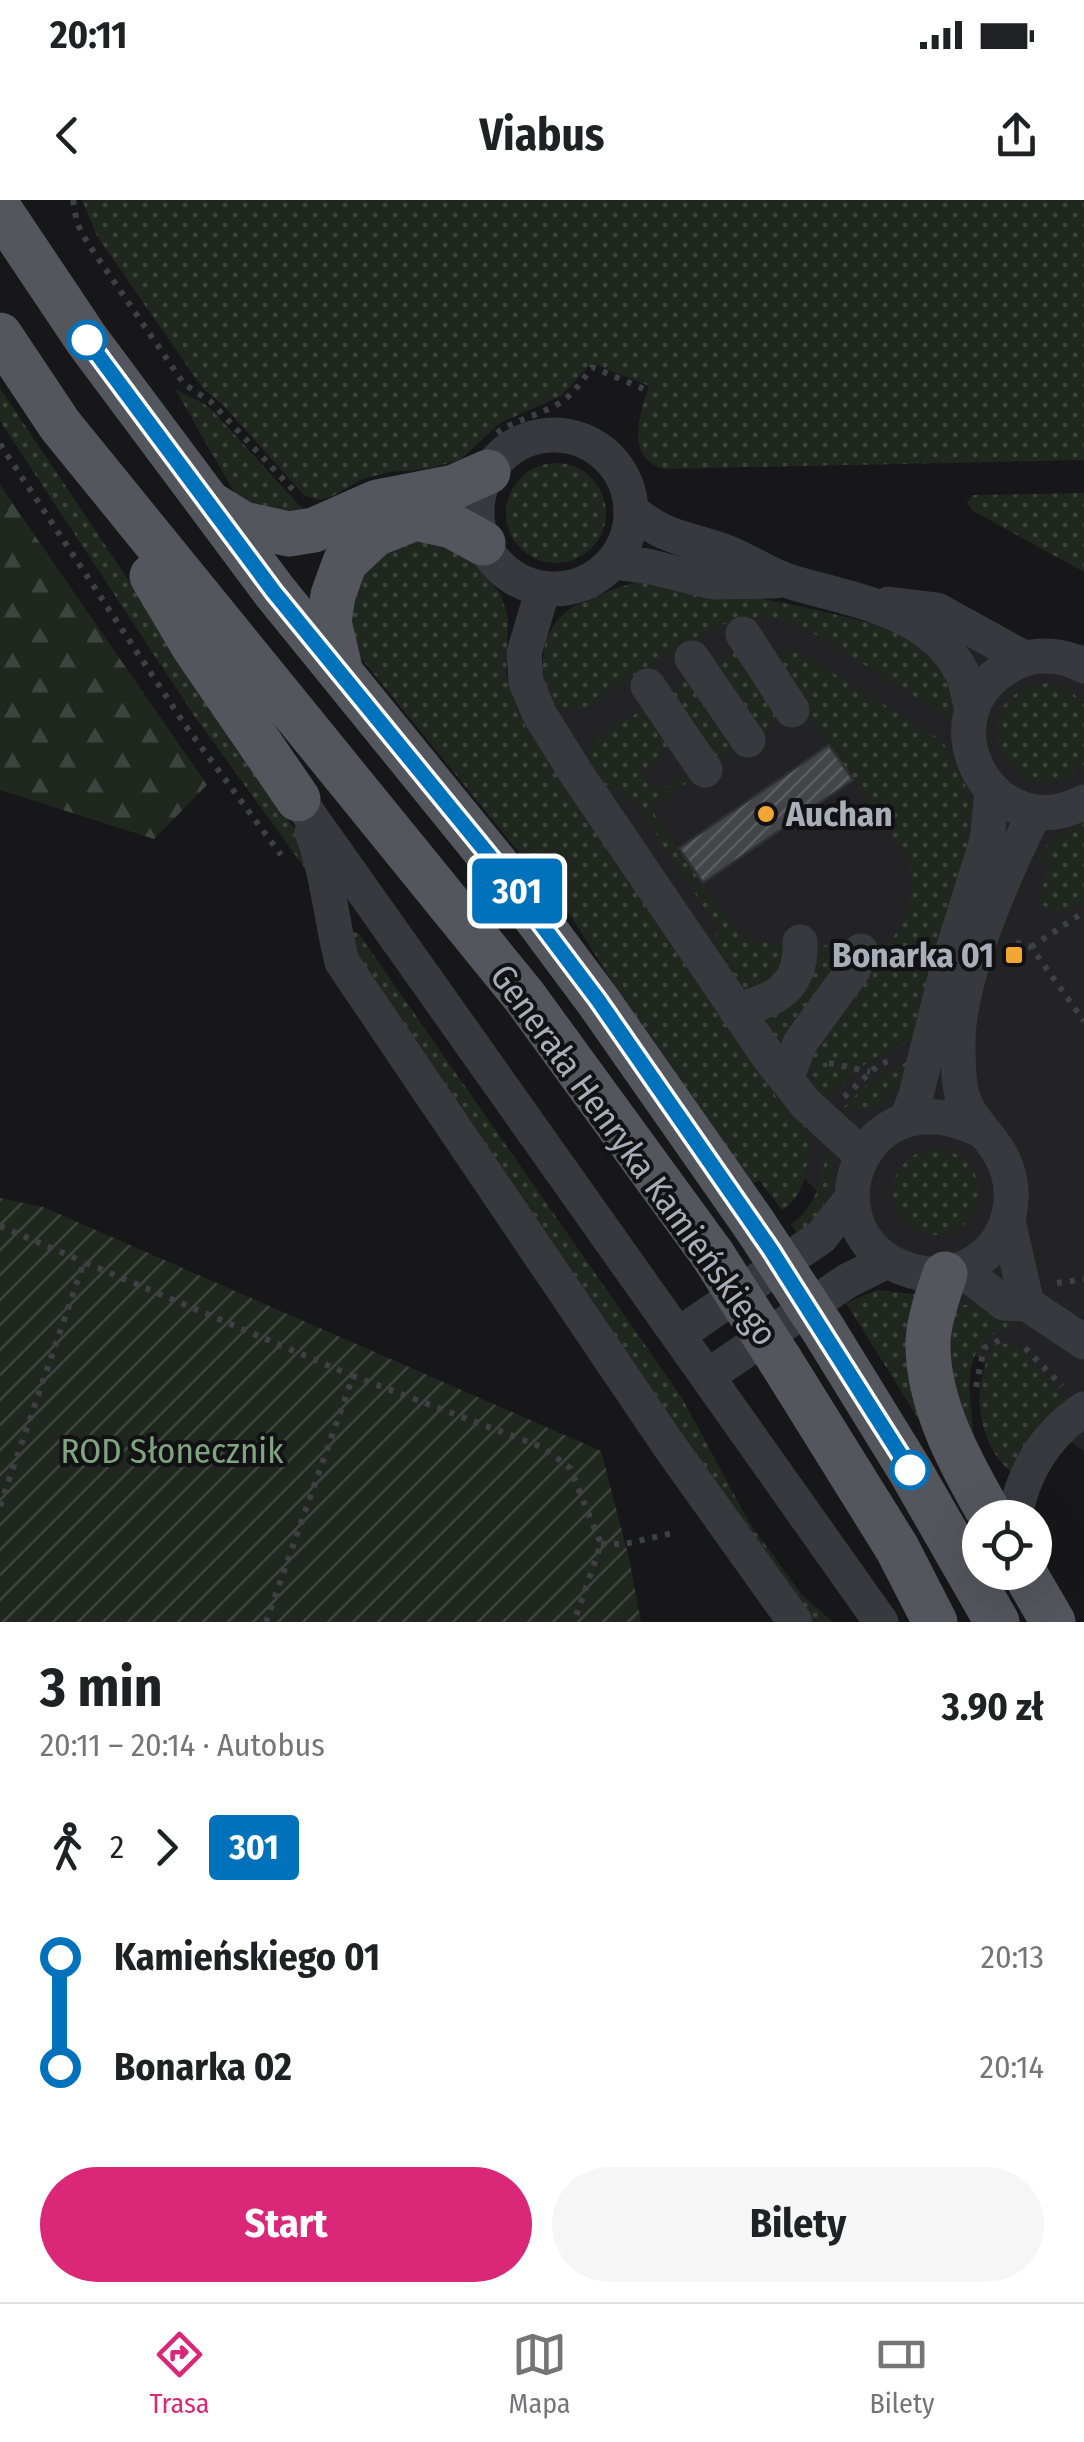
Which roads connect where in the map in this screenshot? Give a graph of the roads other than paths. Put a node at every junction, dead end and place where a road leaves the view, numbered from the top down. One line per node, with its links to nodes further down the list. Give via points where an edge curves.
1 (0, 210): 5 (main road, Generała Henryka Kamieńskiego)
2 (0, 335): 3 (main road, Generała Henryka Kamieńskiego)
3 (60, 425): 23 (main road, via 194,646); 47 (main road, Generała Henryka Kamieńskiego, bridge, via 524,996 712,1254 896,1548)
4 (487, 458): 5 (main road, via 454,488 377,502 289,534 243,524); 6 (street, via 541,436 584,441 616,466); 7 (street, via 478,494)
5 (206, 501): 16 (main road, Generała Henryka Kamieńskiego)
6 (631, 510): 8 (street); 9 (street, via 664,534 724,551)
7 (483, 543): 10 (street, via 518,580); 16 (main road, via 452,526 415,518 375,534 345,562 329,622)
8 (614, 562): 9 (street, via 714,582); 10 (street, via 569,588)
9 (787, 581): 11 (street)
10 (543, 588): 28 (street, via 524,653 526,682 540,715)
11 (877, 604): 14 (street, via 937,610); 19 (street, via 944,647 963,674)
12 (743, 634): 18 (street)
13 (692, 658): 20 (street)
14 (1024, 658): 15 (street, via 1049,655); 19 (street, via 1000,670)
15 (1084, 666)
16 (342, 676): 48 (main road, Generała Henryka Kamieńskiego, bridge, via 508,879 754,1224)
17 (648, 686): 21 (street)
18 (792, 710)
19 (972, 710): 22 (street, via 972,760)
20 (748, 740)
21 (705, 770)
22 (992, 791): 25 (street); 30 (street, via 986,841)
23 (298, 799): 38 (street, Generała Henryka Kamieńskiego); 45 (street, via 320,852 342,962)
24 (1084, 802): 25 (street)
25 (1034, 812): 31 (street, via 984,929 958,1039 962,1095)
26 (800, 942): 28 (street, via 792,982 760,1004)
27 (861, 951): 29 (street, via 800,1043)
28 (736, 1010): 29 (street)
29 (786, 1079): 32 (street)
30 (907, 1119): 31 (street, via 932,1114); 32 (street)
31 (980, 1130): 34 (street, via 1009,1171)
32 (862, 1155): 33 (street)
33 (852, 1198): 35 (street, via 869,1244); 38 (street, via 821,1237)
34 (1008, 1221): 36 (street, via 990,1250); 37 (street)
35 (888, 1261): 36 (street, via 925,1274); 40 (street)
36 (954, 1272): 37 (street, via 1004,1303); 42 (main road, via 934,1306 928,1342 933,1384 951,1439)
37 (1039, 1294): 39 (street)
38 (678, 1335): 40 (street, Generała Henryka Kamieńskiego)
39 (1084, 1342)
40 (708, 1376): 46 (street, Generała Henryka Kamieńskiego)
41 (1078, 1402): 43 (street, via 1042,1450)
42 (983, 1500)
43 (1018, 1500)
44 (1034, 1590): 49 (main road)
45 (796, 1622)
46 (881, 1622)
47 (934, 1622)
48 (997, 1622)
49 (1053, 1622)

